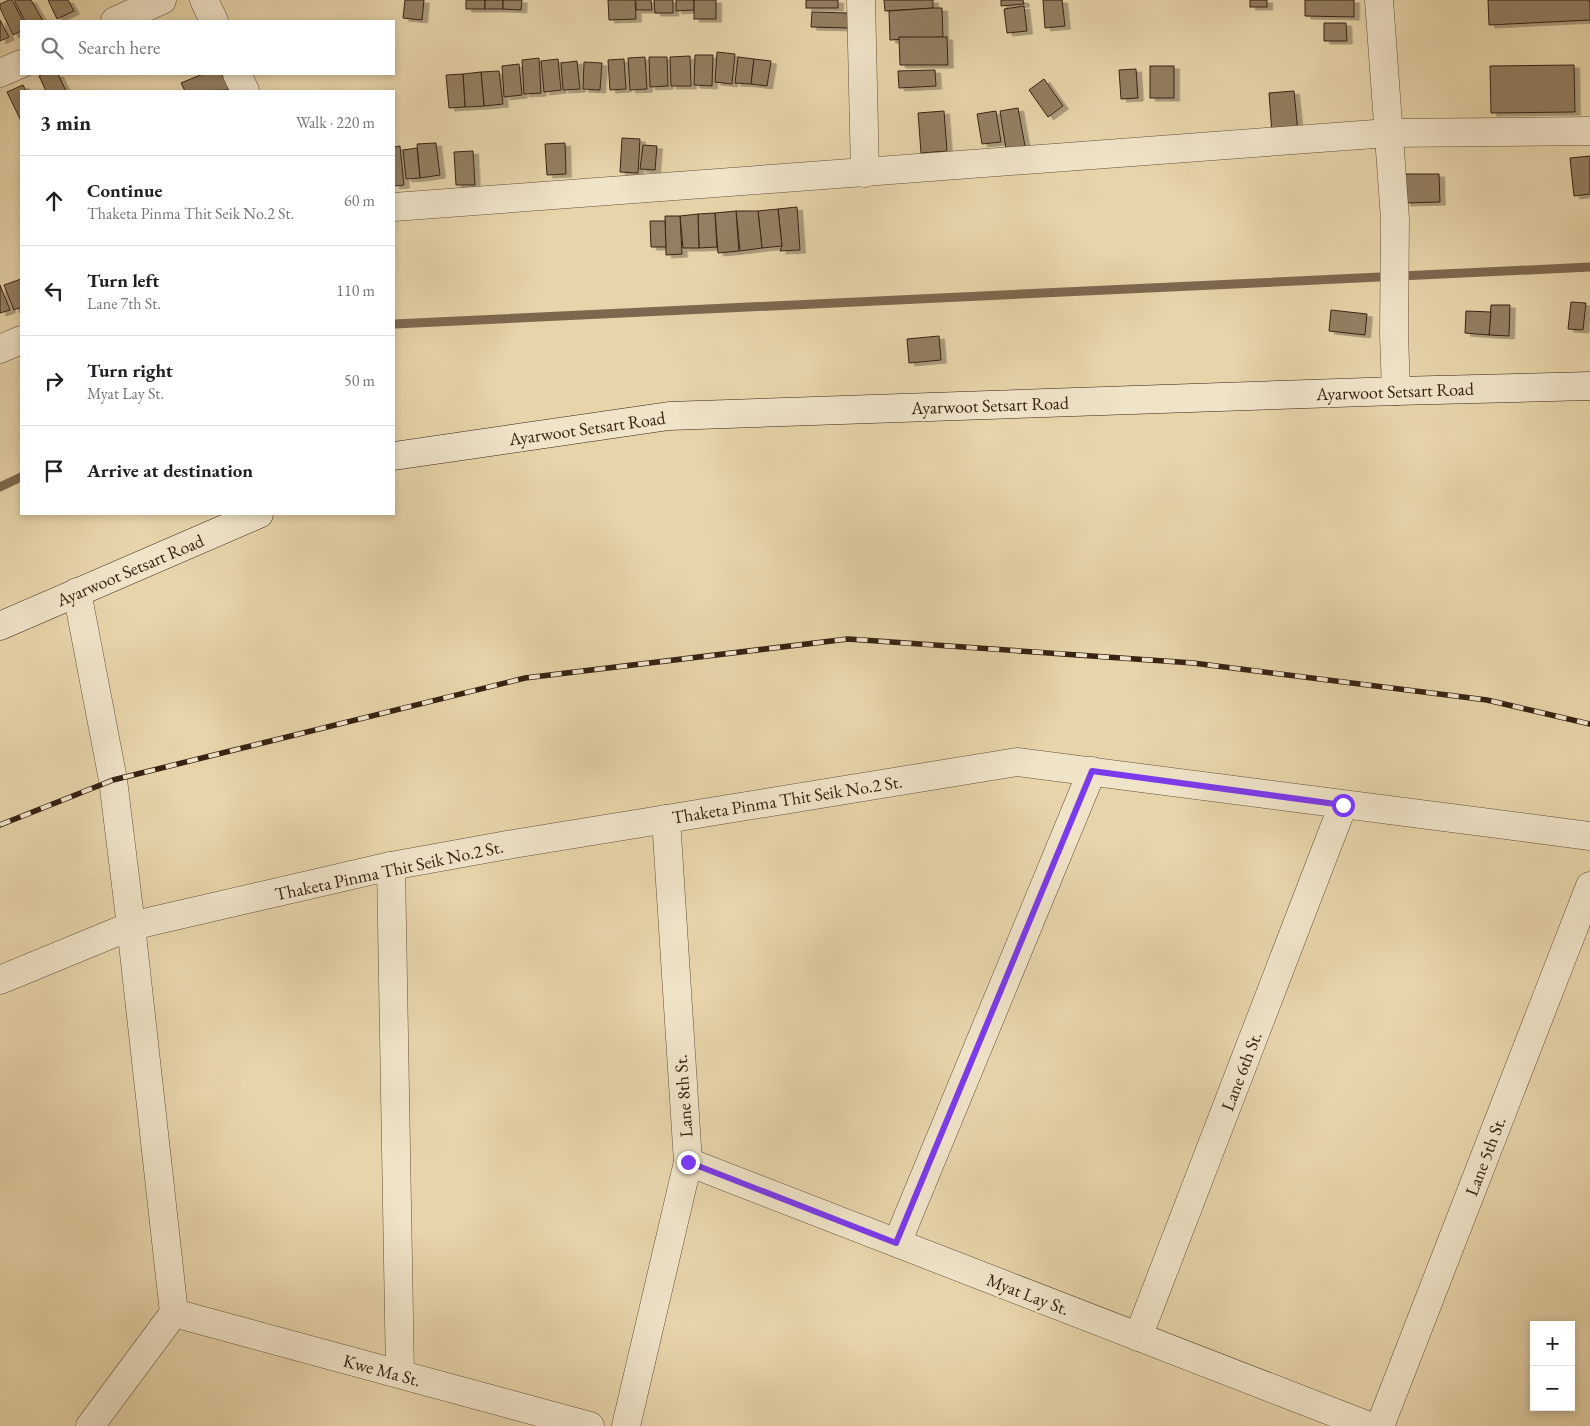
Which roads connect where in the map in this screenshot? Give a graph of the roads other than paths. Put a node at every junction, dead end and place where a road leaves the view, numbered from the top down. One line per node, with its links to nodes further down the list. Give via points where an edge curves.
1 (162, 0): 5 (street)
2 (204, 0): 6 (street)
3 (861, 0): 13 (street)
4 (1379, 0): 12 (street)
5 (117, 20)
6 (214, 20)
7 (20, 64): 8 (street)
8 (0, 73)
9 (237, 75): 10 (street)
10 (245, 90)
11 (1590, 131): 12 (street)
12 (1388, 133): 13 (street); 18 (street, via 1395,219)
13 (865, 172): 14 (street)
14 (395, 207)
15 (20, 340): 16 (street)
16 (0, 349)
17 (1590, 386): 18 (street, Ayarwoot Setsart Road)
18 (1396, 391): 19 (street, Ayarwoot Setsart Road, via 669,416)
19 (395, 456)
20 (257, 515): 21 (street, Ayarwoot Setsart Road)
21 (78, 592): 22 (street, Ayarwoot Setsart Road); 29 (street, via 113,780)
22 (0, 626)
23 (1092, 771): 24 (street, Thaketa Pinma Thit Seik No.2 St.); 25 (street, Thaketa Pinma Thit Seik No.2 St., via 1017,762); 32 (street)
24 (1343, 805): 26 (street, Thaketa Pinma Thit Seik No.2 St.); 34 (street, Lane 6th St.)
25 (666, 819): 27 (street, Thaketa Pinma Thit Seik No.2 St.); 31 (street, Lane 8th St.)
26 (1590, 836)
27 (391, 866): 29 (street, Thaketa Pinma Thit Seik No.2 St.); 35 (street)
28 (1590, 886): 40 (street, Lane 5th St.)
29 (131, 926): 30 (street, Thaketa Pinma Thit Seik No.2 St.); 33 (street)
30 (0, 980)
31 (688, 1162): 32 (street, Myat Lay St.); 38 (street, Lane 8th St.)
32 (896, 1243): 34 (street, Myat Lay St.)
33 (174, 1313): 35 (street, Kwe Ma St.); 36 (street)
34 (1138, 1337): 39 (street, Myat Lay St.)
35 (400, 1374): 37 (street, Kwe Ma St.)
36 (90, 1426)
37 (590, 1426)
38 (626, 1426)
39 (1369, 1426)
40 (1380, 1426)

